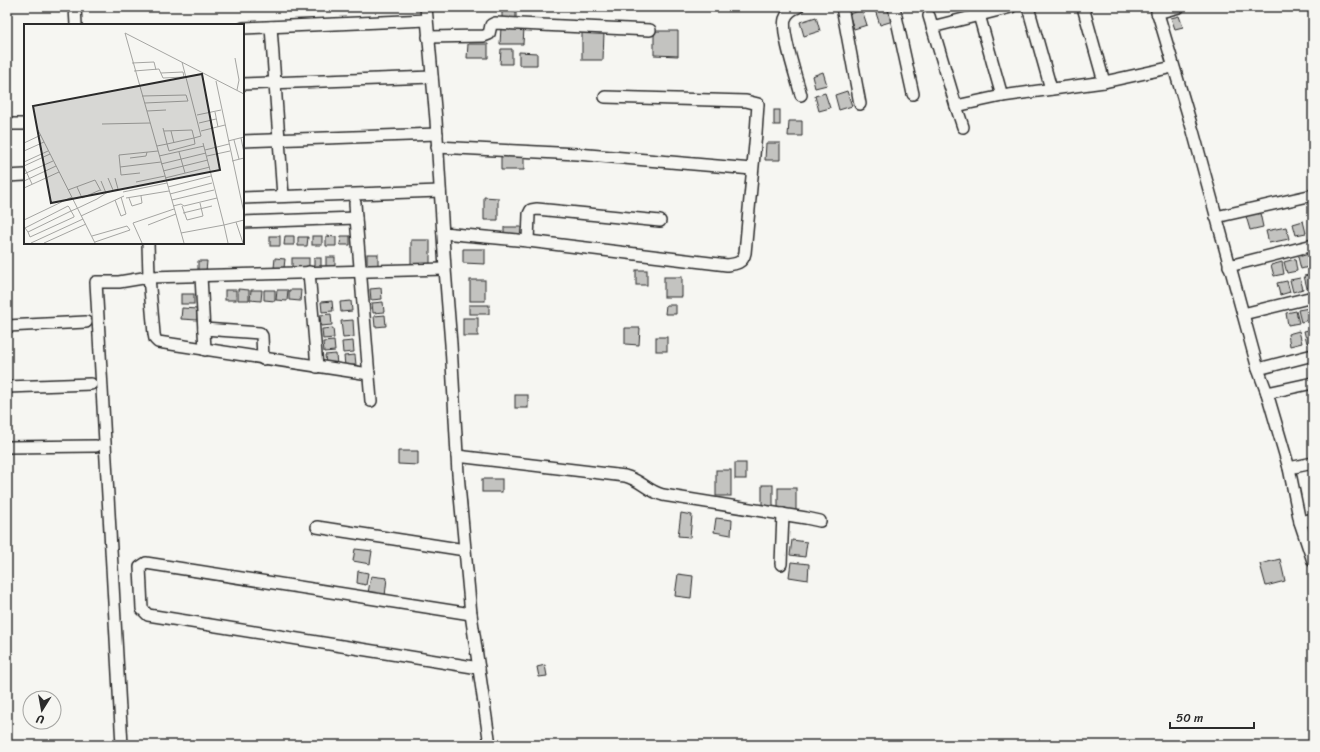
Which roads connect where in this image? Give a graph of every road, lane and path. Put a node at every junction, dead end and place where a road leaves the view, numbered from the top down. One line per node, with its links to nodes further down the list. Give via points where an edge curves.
1 (75, 7): 13 (street)
2 (426, 7): 12 (street)
3 (798, 7): 25 (street, via 785,18 784,32)
4 (842, 7): 28 (street)
5 (894, 7): 24 (street)
6 (1011, 7): 11 (street)
7 (1028, 7): 23 (street)
8 (1083, 7): 20 (street)
9 (1179, 7): 10 (street)
10 (1157, 10): 18 (street)
11 (979, 15): 26 (street); 29 (street, via 930,22)
12 (427, 20): 14 (street); 17 (street)
13 (76, 24)
14 (271, 27): 15 (street); 21 (street)
15 (244, 28)
16 (650, 30): 17 (street, via 495,23 491,25 489,34 484,36)
17 (428, 37): 19 (street)
18 (1173, 67): 20 (street); 45 (street)
19 (432, 77): 21 (street); 33 (street)
20 (1104, 82): 23 (street)
21 (275, 83): 22 (street); 34 (street)
22 (244, 84)
23 (1051, 89): 26 (street)
24 (913, 94)
25 (801, 95)
26 (1002, 96): 29 (street)
27 (605, 97): 37 (street, via 758,104 756,133)
28 (860, 104)
29 (956, 106): 32 (street)
30 (7, 124): 31 (street)
31 (24, 124)
32 (963, 127)
33 (437, 134): 34 (street); 36 (street)
34 (280, 139): 35 (street); 42 (street)
35 (244, 141)
36 (437, 147): 37 (street, via 577,154); 40 (street)
37 (748, 169): 50 (street, via 745,253 744,258 734,265)
38 (24, 175): 39 (street)
39 (7, 176)
40 (440, 191): 42 (street); 49 (street)
41 (1313, 195): 45 (street)
42 (283, 196): 43 (street)
43 (244, 198)
44 (355, 203): 46 (street)
45 (1216, 217): 53 (street)
46 (356, 218): 48 (street); 56 (street)
47 (660, 221): 50 (street, via 537,209 531,210 529,214)
48 (244, 222)
49 (443, 233): 50 (street); 54 (street)
50 (528, 241)
51 (148, 244): 58 (street)
52 (1313, 245): 53 (street)
53 (1229, 266): 60 (street)
54 (445, 269): 56 (street); 77 (street)
55 (309, 272): 56 (street); 57 (street); 67 (street)
56 (360, 272): 69 (street)
57 (201, 276): 58 (street); 63 (street)
58 (149, 277): 64 (street, via 155,339 162,344); 90 (street, via 119,282 96,282)
59 (1313, 297): 60 (street)
60 (1243, 314): 68 (street)
61 (86, 322): 62 (street)
62 (7, 326)
63 (204, 329): 64 (street); 66 (street, via 260,333)
64 (205, 350): 66 (street)
65 (1313, 355): 68 (street)
66 (263, 359): 67 (street)
67 (317, 367): 69 (street)
68 (1258, 369): 73 (street)
69 (369, 374): 74 (street)
70 (1313, 383): 73 (street)
71 (91, 384): 72 (street)
72 (7, 387)
73 (1267, 393): 79 (street)
74 (371, 401)
75 (96, 446): 76 (street)
76 (7, 447)
77 (456, 456): 80 (street, via 626,476 655,493); 85 (street)
78 (1313, 462): 79 (street)
79 (1289, 468): 83 (street)
80 (783, 514): 82 (street); 87 (street)
81 (1313, 519): 83 (street)
82 (820, 521)
83 (1300, 522): 86 (street)
84 (318, 528): 85 (street)
85 (465, 550): 88 (street)
86 (1313, 561)
87 (781, 564)
88 (471, 614): 89 (street); 89 (street, via 146,563 140,567 142,609 148,615)
89 (479, 668): 91 (street)
90 (122, 745)
91 (490, 745)

